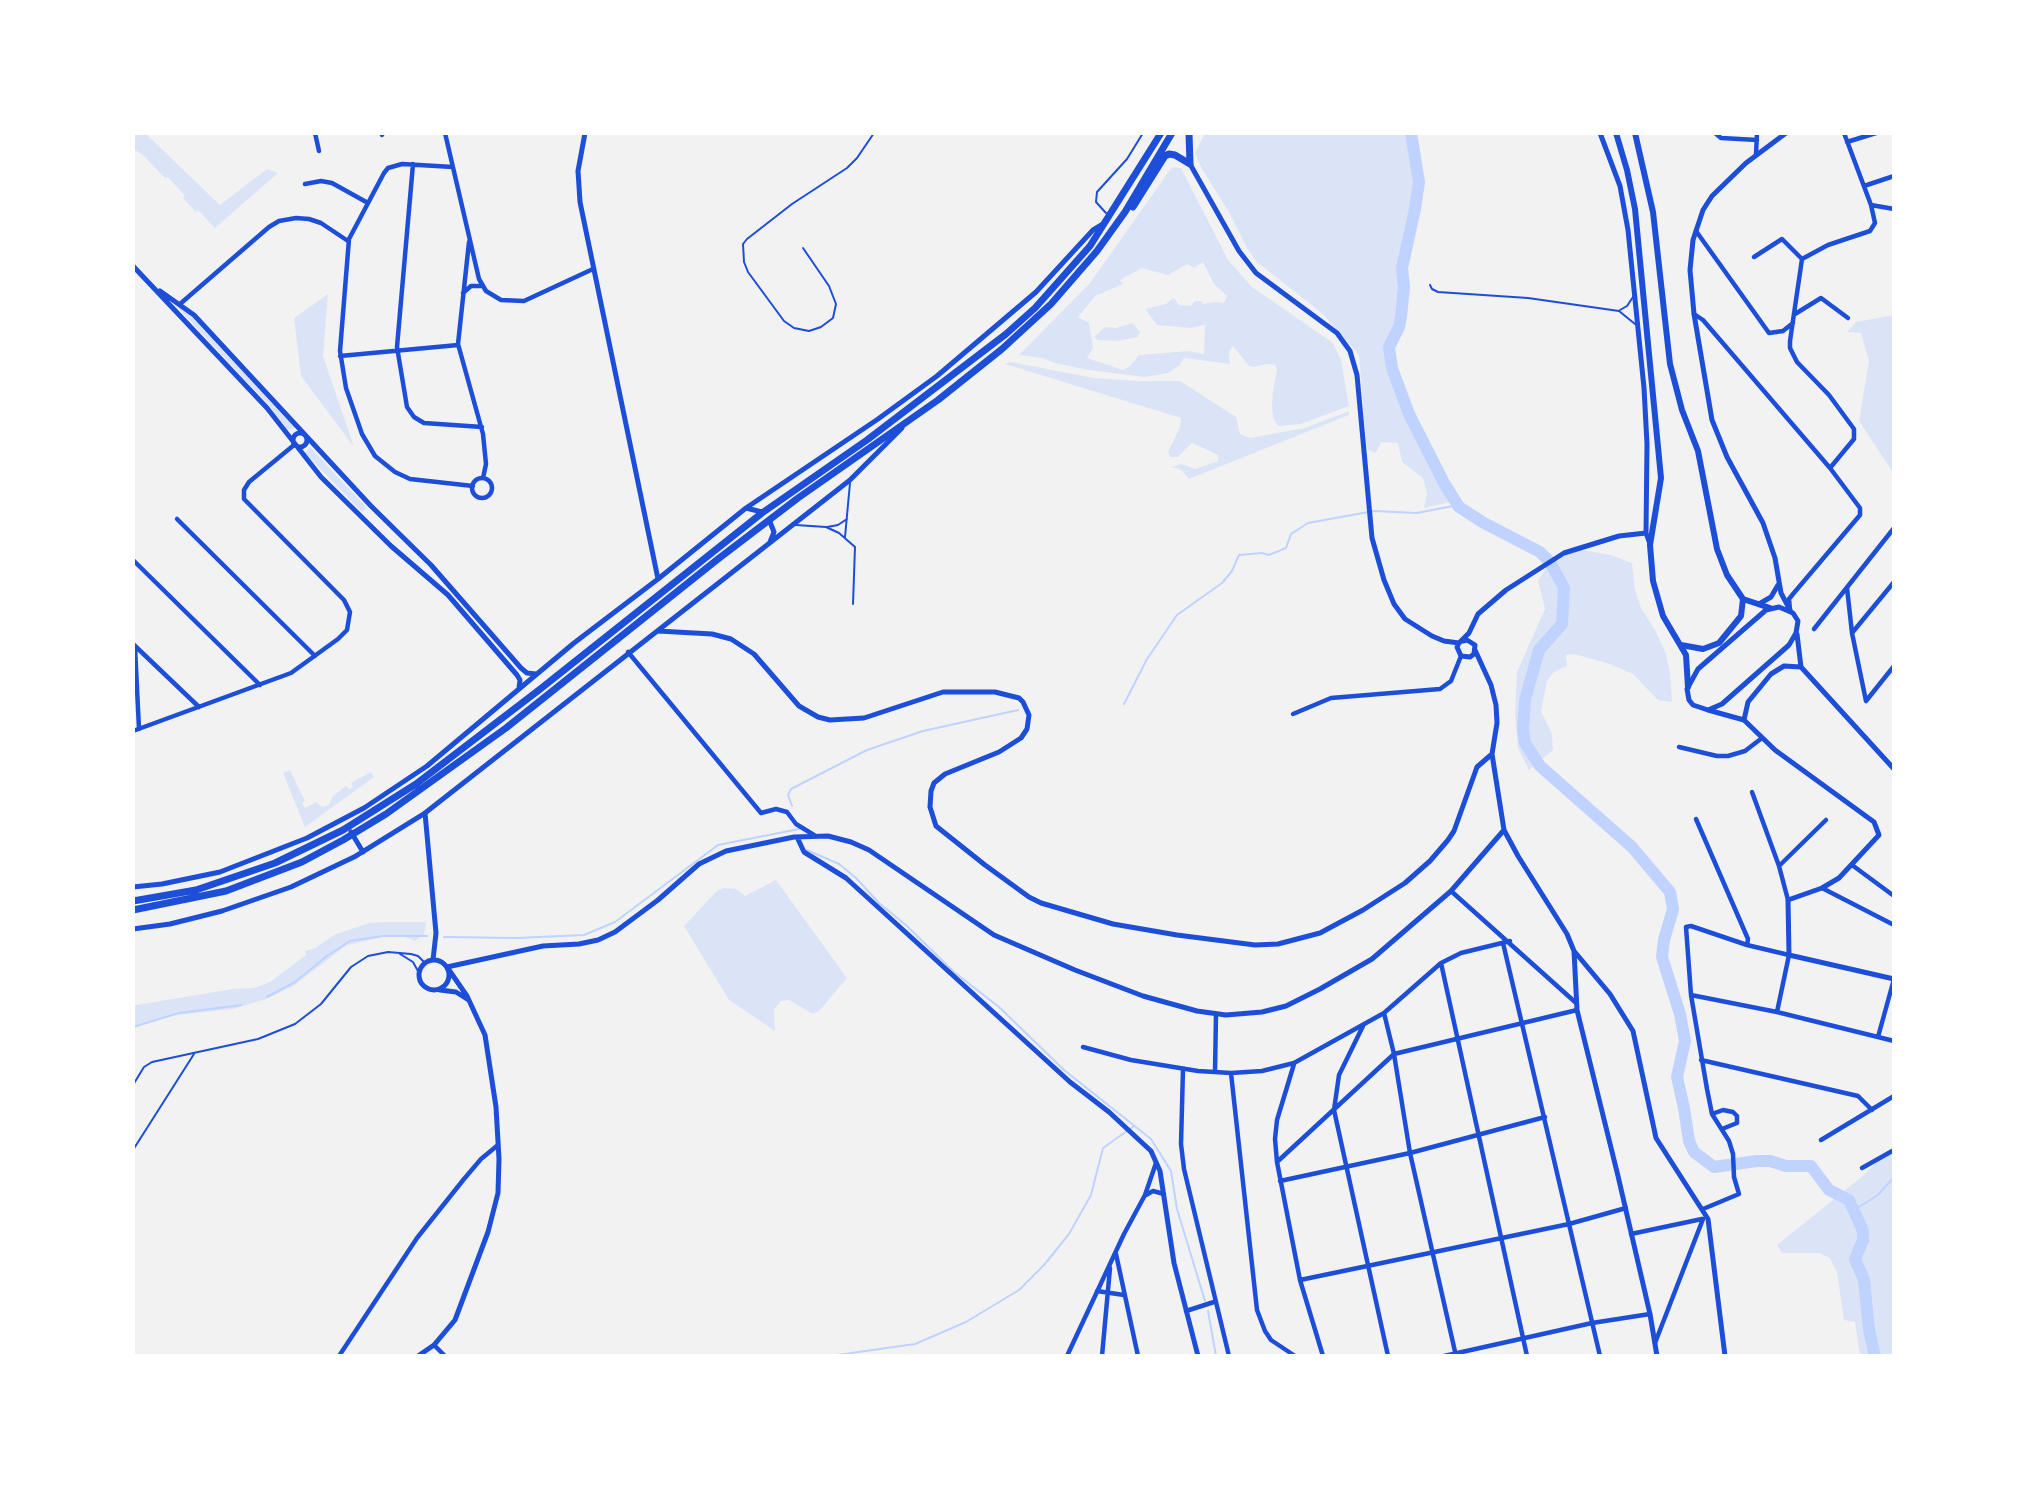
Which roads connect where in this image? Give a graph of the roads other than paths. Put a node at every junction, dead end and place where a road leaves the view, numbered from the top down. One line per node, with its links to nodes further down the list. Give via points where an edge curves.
1 (315, 133): 19 (street)
2 (444, 133): 23 (street)
3 (585, 133): 40 (street, via 578,188)
4 (874, 133): 35 (lane, via 847,167 743,244 748,272 784,321 809,331 833,318 836,304)
5 (1143, 133): 30 (lane, via 1097,192 1097,205)
6 (1161, 133): 30 (highway)
7 (1172, 133): 36 (highway)
8 (1189, 133): 22 (highway)
9 (1601, 133): 45 (street, via 1620,186)
10 (1616, 133): 75 (main road, via 1635,209 1661,478)
11 (1635, 133): 81 (main road, via 1653,212 1667,349 1698,451 1717,549)
12 (1715, 133): 17 (street, via 1721,138)
13 (1758, 133): 17 (street)
14 (1786, 133): 20 (street)
15 (1844, 133): 18 (street)
16 (1876, 133): 18 (street)
17 (1757, 140): 20 (street)
18 (1847, 142): 26 (street)
19 (319, 151)
20 (1756, 156): 32 (street, via 1712,196)
21 (413, 164): 23 (street); 27 (street, via 386,169); 54 (street)
22 (1190, 164): 36 (highway, via 1175,155 1165,156 1132,209); 93 (street, via 1256,273 1337,333 1350,351 1357,375 1372,538 1384,580 1405,619)
23 (453, 167): 33 (street)
24 (1894, 176): 26 (street)
25 (305, 184): 27 (street, via 332,183)
26 (1864, 186): 28 (street)
27 (368, 203): 34 (street)
28 (1871, 205): 29 (street); 38 (street, via 1874,228)
29 (1894, 209)
30 (1110, 216): 31 (highway)
31 (1105, 224): 64 (street, via 1093,230 1030,298 937,376); 122 (highway, via 1061,280 1006,334 762,513 416,784)
32 (1696, 231): 48 (street, via 1690,248); 51 (street, via 1769,333 1783,331)
33 (469, 238): 43 (street); 44 (street)
34 (348, 241): 46 (street, via 315,220 285,219 269,227); 55 (street)
35 (803, 248)
36 (1097, 251): 56 (highway, via 1051,304 1002,349)
37 (1754, 257): 38 (street, via 1782,239)
38 (1802, 259): 49 (street)
39 (133, 266): 41 (street)
40 (593, 269): 43 (street, via 519,302 496,298); 77 (street)
41 (145, 278): 46 (street); 59 (street, via 267,408)
42 (1430, 285): 47 (lane, via 1438,292)
43 (481, 286): 44 (street, via 471,286)
44 (463, 293): 53 (street)
45 (1633, 297): 47 (lane); 52 (street)
46 (180, 304): 58 (street)
47 (1619, 311): 52 (lane)
48 (1694, 314): 60 (street); 78 (street, via 1712,420 1763,523)
49 (1795, 314): 50 (street, via 1821,298); 51 (street)
50 (1848, 318)
51 (1793, 323): 60 (street, via 1793,356 1854,429 1855,435)
52 (1636, 325): 72 (street, via 1646,416)
53 (458, 345): 54 (street); 57 (street)
54 (397, 351): 55 (street); 57 (street, via 407,407 414,417 427,424)
55 (340, 356): 63 (street, via 362,434 381,462 419,481)
56 (911, 419): 62 (street); 135 (highway, via 660,603 506,728 358,832 302,862 226,891)
57 (482, 427): 61 (street)
58 (305, 435): 59 (street, via 296,435); 59 (street, via 305,445); 82 (street)
59 (294, 445): 83 (street, via 348,505); 100 (street, via 249,482 244,496 349,608 345,634)
60 (1830, 468): 87 (street, via 1861,511 1793,594)
61 (483, 478): 63 (street); 63 (street, via 492,485 489,495 479,497)
62 (850, 480): 66 (lane); 69 (street)
63 (473, 486)
64 (746, 508): 65 (street); 77 (street)
65 (762, 512)
66 (848, 518): 70 (lane); 73 (lane)
67 (177, 519): 100 (street)
68 (769, 522): 74 (street, via 774,532)
69 (795, 524): 70 (lane); 74 (street)
70 (826, 527): 73 (lane)
71 (1894, 528): 80 (street)
72 (1646, 533): 75 (street); 91 (street, via 1619,536 1560,556 1487,605)
73 (845, 538): 84 (lane, via 855,547)
74 (769, 545): 90 (street)
75 (1650, 545): 97 (main road, via 1657,600 1668,629)
76 (133, 560): 106 (street)
77 (658, 579): 105 (street)
78 (1778, 582): 85 (street, via 1771,597); 87 (street)
79 (1894, 582): 92 (street)
80 (1847, 588): 89 (street); 92 (street)
81 (1743, 599): 85 (main road); 97 (main road, via 1741,616 1719,643 1703,649)
82 (463, 601): 83 (street); 105 (street, via 523,670)
83 (454, 602): 108 (street, via 517,675)
84 (853, 604)
85 (1756, 605): 86 (main road)
86 (1770, 608): 87 (street); 107 (street, via 1702,666)
87 (1790, 611): 88 (street)
88 (1798, 624): 104 (street); 110 (street, via 1789,645 1728,700)
89 (1814, 629)
90 (658, 631): 99 (street); 116 (street, via 730,639 754,654 799,706 831,720 864,718 943,692 995,692 1019,698 1029,715 1021,738 934,783 930,807 936,825 1041,903 1113,924 1177,935 1278,944 1320,933 1363,910 1405,883 1448,840 1477,767)
91 (1469, 633): 94 (street); 95 (street)
92 (1852, 633): 103 (street, via 1866,701)
93 (1444, 641): 94 (street); 101 (street)
94 (1461, 642): 95 (street); 101 (street)
95 (1472, 642): 98 (street)
96 (134, 645): 109 (street); 113 (street)
97 (1681, 645): 107 (main road)
98 (1475, 650): 101 (street); 102 (street)
99 (628, 652): 119 (street); 124 (street, via 761,813 787,812)
100 (316, 656): 106 (street, via 291,673)
101 (1463, 656): 102 (street); 111 (street, via 1451,681 1440,690 1331,698)
102 (1481, 666): 116 (street, via 1496,705)
103 (1894, 666)
104 (1801, 667): 112 (street, via 1784,666 1765,680 1748,702); 117 (street)
105 (537, 674): 108 (street)
106 (260, 685): 109 (street)
107 (1688, 687): 110 (street, via 1691,703)
108 (519, 688): 122 (street)
109 (199, 707): 113 (street)
110 (1708, 710): 112 (street)
111 (1293, 713)
112 (1744, 720): 114 (street)
113 (136, 730)
114 (1762, 738): 115 (street, via 1745,751 1728,756); 127 (street, via 1874,822 1879,835)
115 (1679, 747)
116 (1492, 754): 123 (street)
117 (1894, 769)
118 (1752, 792): 128 (street)
119 (425, 813): 126 (street); 143 (street, via 436,933)
120 (1696, 819): 139 (street)
121 (1826, 820): 128 (street)
122 (348, 823): 126 (street); 129 (street, via 220,872); 134 (highway, via 275,863 222,883)
123 (1504, 830): 131 (street); 140 (street)
124 (814, 835): 125 (street); 158 (street, via 840,838 869,850 1015,946 1143,996)
125 (797, 836): 148 (street, via 738,848 699,864 626,924 598,940 543,946); 185 (street, via 804,852 846,878 1070,1082 1141,1140)
126 (363, 852): 137 (street, via 291,887 238,905)
127 (1852, 865): 130 (street); 132 (street)
128 (1779, 866): 133 (street)
129 (133, 887)
130 (1822, 888): 133 (street); 136 (street)
131 (1451, 891): 138 (street); 158 (street, via 1372,959 1320,989 1274,1010)
132 (1894, 897)
133 (1788, 900): 142 (street)
134 (133, 901)
135 (133, 910)
136 (1894, 925)
137 (133, 929)
138 (1506, 942): 147 (street); 154 (street); 159 (street)
139 (1748, 945): 142 (street); 152 (street, via 1686,927)
140 (1574, 951): 144 (street); 145 (street)
141 (395, 952): 146 (lane, via 414,955); 149 (lane, via 409,959); 165 (lane, via 375,954 356,963 321,1004 286,1028)
142 (1789, 955): 150 (street); 156 (street)
143 (433, 960): 146 (street); 148 (street)
144 (1581, 960): 145 (street); 193 (street, via 1630,1023 1656,1138)
145 (1573, 962): 154 (street)
146 (425, 963): 149 (street)
147 (1441, 963): 157 (street); 162 (street)
148 (447, 967): 151 (street, via 449,979); 153 (street)
149 (419, 973): 151 (street, via 426,988)
150 (1894, 979): 161 (street)
151 (438, 990): 153 (street, via 456,992)
152 (1691, 995): 156 (street); 167 (street)
153 (469, 1001): 181 (street, via 485,1035)
154 (1575, 1002): 155 (street)
155 (1577, 1010): 159 (street); 192 (street)
156 (1777, 1012): 161 (street)
157 (1384, 1013): 160 (street); 166 (street)
158 (1216, 1014): 170 (street)
159 (1523, 1023): 162 (street); 177 (street)
160 (1363, 1025): 168 (street); 174 (street, via 1339,1075)
161 (1878, 1037): 163 (street)
162 (1456, 1039): 166 (street); 179 (street)
163 (1894, 1041)
164 (1083, 1047): 169 (street)
165 (195, 1053): 172 (lane, via 148,1064); 182 (lane)
166 (1394, 1054): 174 (street); 184 (street)
167 (1701, 1060): 175 (street, via 1858,1096); 176 (street)
168 (1294, 1063): 171 (street); 186 (street, via 1276,1120)
169 (1183, 1069): 170 (street); 206 (street, via 1184,1169)
170 (1215, 1072): 171 (street)
171 (1231, 1073): 222 (street, via 1257,1310 1271,1340)
172 (133, 1085)
173 (1894, 1096): 175 (street)
174 (1334, 1110): 186 (street); 187 (street)
175 (1872, 1110): 180 (street)
176 (1712, 1114): 178 (street); 178 (street, via 1723,1110 1737,1116 1737,1123)
177 (1545, 1117): 179 (street); 195 (street)
178 (1722, 1129): 193 (street, via 1733,1154 1739,1194)
179 (1479, 1135): 184 (street); 197 (street)
180 (1821, 1140)
181 (498, 1146): 212 (street, via 498,1194 490,1226 455,1320); 214 (street, via 481,1159 417,1238)
182 (133, 1150)
183 (1894, 1150): 188 (street)
184 (1410, 1153): 187 (street); 198 (street)
185 (1156, 1160): 190 (street); 191 (street)
186 (1277, 1162): 189 (street)
187 (1344, 1166): 189 (street); 201 (street)
188 (1862, 1168)
189 (1280, 1181): 202 (street)
190 (1164, 1194): 191 (street, via 1153,1191); 207 (street)
191 (1145, 1195): 199 (street)
192 (1626, 1208): 195 (street); 196 (street)
193 (1703, 1209): 194 (street)
194 (1705, 1219): 196 (street); 211 (street); 229 (street)
195 (1569, 1224): 197 (street); 209 (street)
196 (1631, 1234): 208 (street)
197 (1500, 1238): 198 (street); 210 (street)
198 (1433, 1251): 201 (street); 213 (street)
199 (1115, 1253): 200 (street); 205 (street)
200 (1111, 1264): 203 (street); 204 (street)
201 (1366, 1266): 202 (street); 224 (street)
202 (1300, 1280): 223 (street)
203 (1097, 1291): 204 (street); 217 (street)
204 (1108, 1293): 205 (street); 218 (street)
205 (1124, 1295): 219 (street)
206 (1214, 1302): 207 (street); 221 (street)
207 (1186, 1311): 220 (street)
208 (1650, 1314): 209 (street); 211 (street)
209 (1592, 1323): 210 (street); 227 (street)
210 (1522, 1339): 213 (street); 226 (street)
211 (1655, 1344): 228 (street)
212 (434, 1345): 215 (street); 216 (street)
213 (1456, 1355): 225 (street)
214 (339, 1356)
215 (418, 1356)
216 (445, 1356)
217 (1068, 1356)
218 (1102, 1356)
219 (1138, 1356)
220 (1198, 1356)
221 (1229, 1356)
222 (1295, 1356)
223 (1323, 1356)
224 (1388, 1356)
225 (1444, 1356)
226 (1527, 1356)
227 (1600, 1356)
228 (1657, 1356)
229 (1725, 1356)

